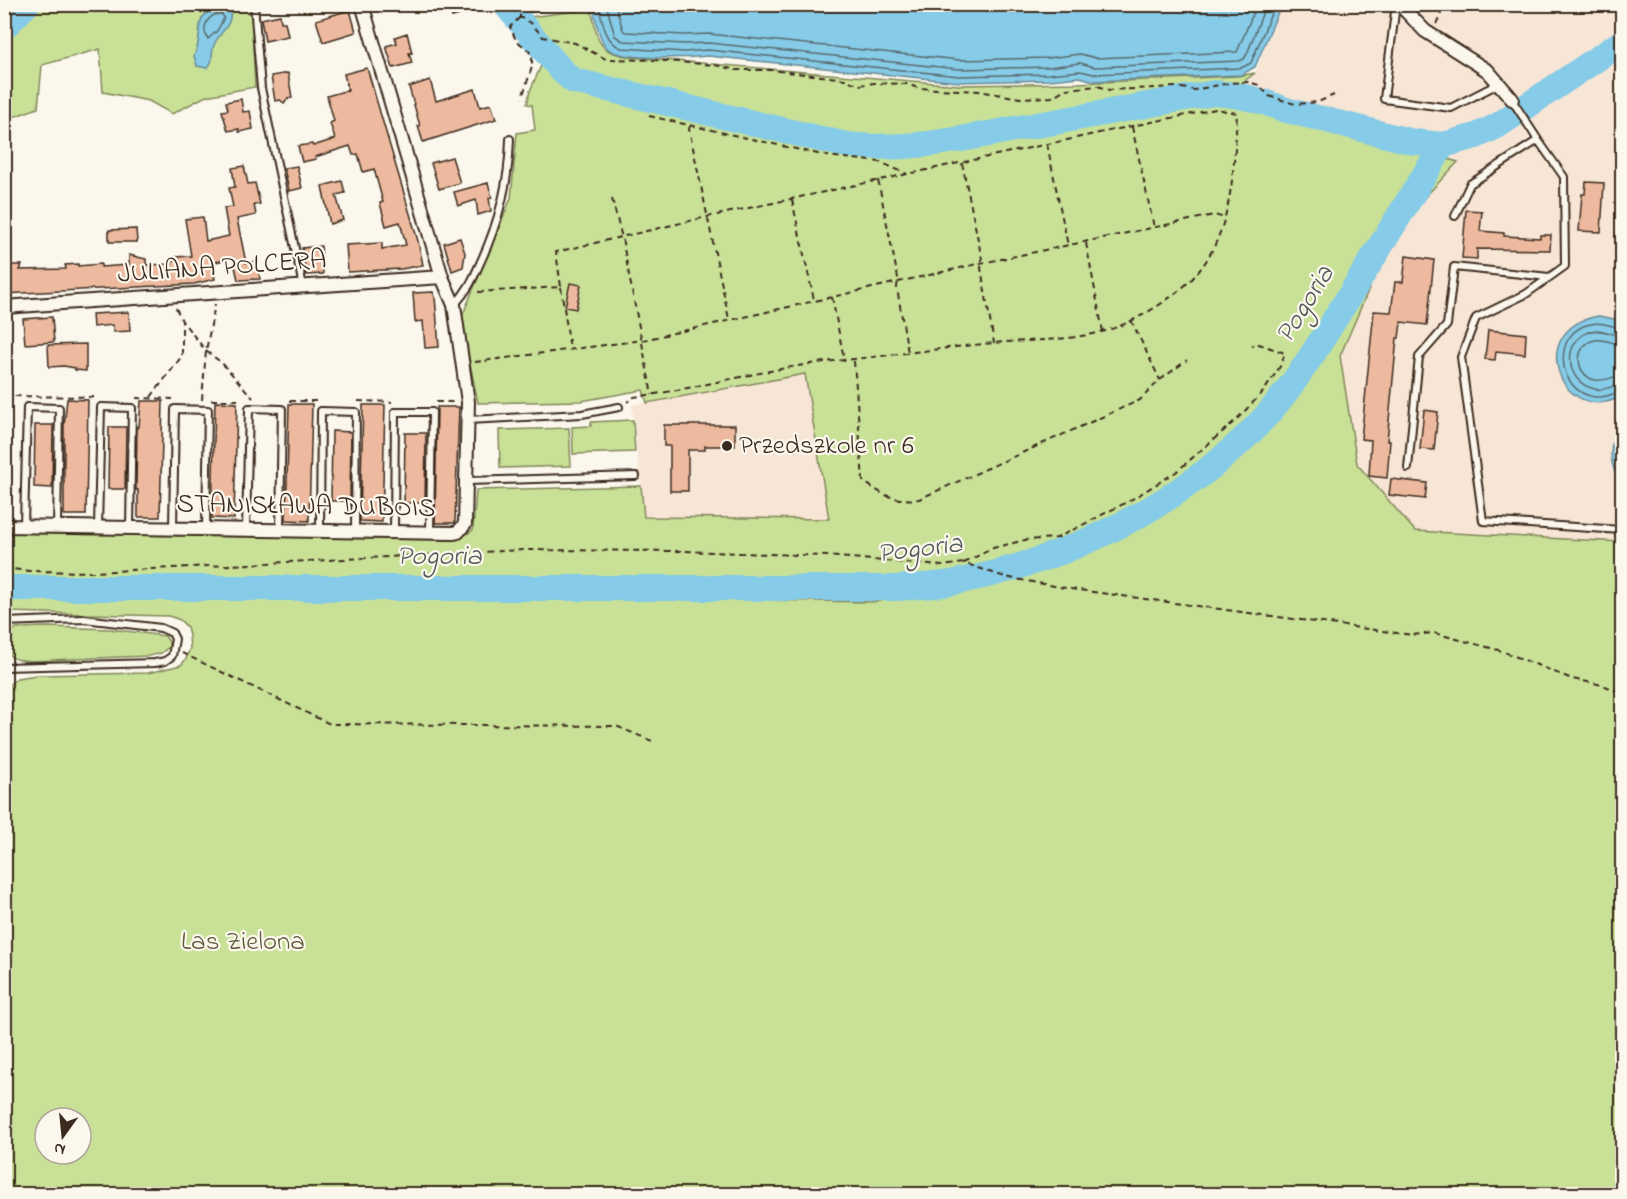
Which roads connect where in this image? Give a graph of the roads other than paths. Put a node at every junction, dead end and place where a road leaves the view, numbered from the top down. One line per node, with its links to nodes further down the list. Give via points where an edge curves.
1 (254, 4): 11 (lane, via 261,88)
2 (362, 4): 9 (street, STANISŁAWA DUBOIS)
3 (1399, 6): 4 (street, via 1429,34); 4 (lane, via 1384,99 1451,108)
4 (1498, 81): 5 (street)
5 (1512, 99): 7 (lane)
6 (510, 139): 12 (lane, via 504,199 494,233 466,293)
7 (1538, 140): 8 (lane, via 1470,184); 10 (lane, via 1564,177 1565,266)
8 (1455, 216)
9 (442, 277): 11 (street, JULIANA POLCERA); 12 (street, STANISŁAWA DUBOIS)
10 (1550, 277): 16 (lane, via 1454,267 1448,325 1419,357); 28 (lane, via 1526,294 1476,318 1461,357 1483,521)
11 (303, 287): 13 (street, JULIANA POLCERA)
12 (454, 304): 15 (street, STANISŁAWA DUBOIS)
13 (4, 307)
14 (619, 407): 15 (lane, via 582,414)
15 (468, 420): 18 (street, STANISŁAWA DUBOIS)
16 (1408, 468)
17 (636, 476): 18 (lane)
18 (468, 481): 32 (street, STANISŁAWA DUBOIS, via 465,524 458,532)
19 (4, 526): 20 (street, STANISŁAWA DUBOIS)
20 (24, 526): 21 (street, STANISŁAWA DUBOIS); 21 (lane, via 27,407 59,408)
21 (57, 527): 22 (street, STANISŁAWA DUBOIS)
22 (98, 528): 23 (street, STANISŁAWA DUBOIS); 23 (lane, via 101,407 132,408)
23 (130, 528): 24 (street, STANISŁAWA DUBOIS)
24 (173, 529): 25 (street, STANISŁAWA DUBOIS); 25 (lane, via 175,409 186,409 208,410)
25 (206, 530): 26 (street, STANISŁAWA DUBOIS)
26 (246, 530): 27 (street, STANISŁAWA DUBOIS); 27 (lane, via 249,408 282,409)
27 (280, 530): 29 (street, STANISŁAWA DUBOIS)
28 (1623, 530)
29 (320, 531): 30 (street, STANISŁAWA DUBOIS); 30 (lane, via 321,411 356,412)
30 (355, 531): 31 (street, STANISŁAWA DUBOIS)
31 (394, 532): 32 (street, STANISŁAWA DUBOIS); 32 (lane, via 395,412 432,412)
32 (430, 532)
33 (4, 622): 34 (lane, via 84,619 161,628 175,639 172,656 155,663)
34 (4, 667)

